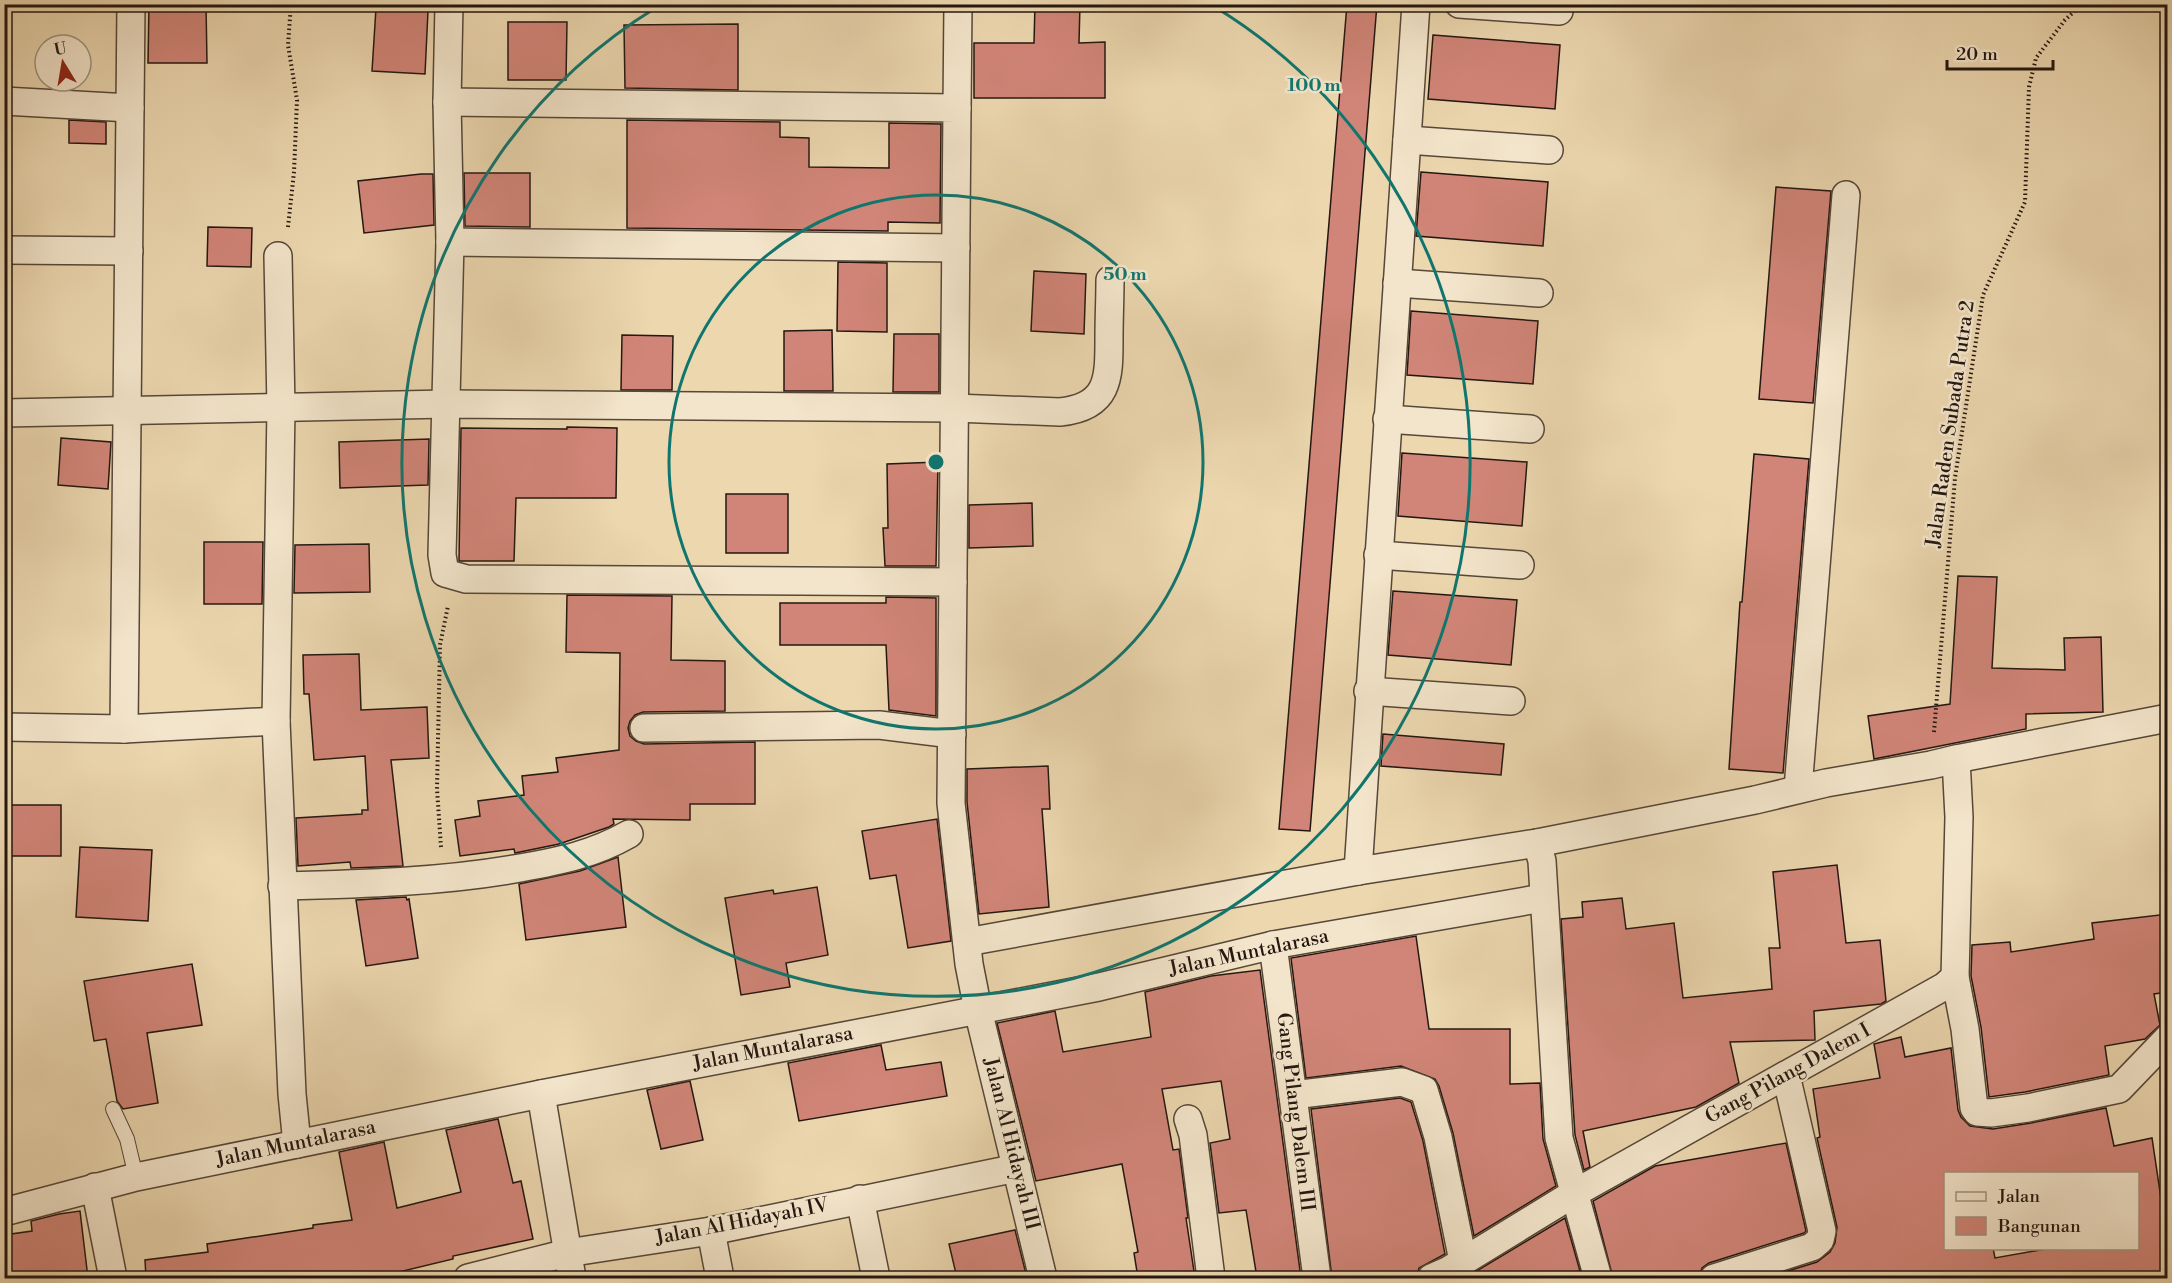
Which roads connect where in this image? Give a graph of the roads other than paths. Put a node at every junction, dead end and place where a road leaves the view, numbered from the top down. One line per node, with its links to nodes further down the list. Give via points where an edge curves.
1 (131, 4): 9 (street)
2 (449, 4): 8 (street)
3 (958, 4): 10 (street, Jalan Al Hidayah III)
4 (1416, 4): 11 (street)
5 (1459, 4): 6 (street)
6 (1559, 11)
7 (4, 101): 9 (street)
8 (447, 102): 10 (street); 14 (street)
9 (130, 108): 17 (street)
10 (957, 108): 15 (street, Jalan Al Hidayah III)
11 (1407, 140): 12 (street); 20 (street)
12 (1549, 150)
13 (1846, 195): 41 (street)
14 (450, 242): 15 (street); 22 (street)
15 (956, 248): 24 (street, Jalan Al Hidayah III)
16 (4, 250): 17 (street)
17 (129, 251): 25 (street)
18 (278, 256): 23 (street)
19 (1110, 280): 24 (street, via 1109,374 1103,390 1092,402 1077,410 1060,412)
20 (1397, 283): 21 (street); 27 (street)
21 (1539, 293)
22 (447, 404): 23 (street); 24 (street); 31 (street, via 442,555 445,573 459,577)
23 (281, 408): 25 (street); 35 (street)
24 (955, 408): 31 (street, Jalan Al Hidayah III)
25 (127, 410): 26 (street); 38 (street)
26 (4, 413)
27 (1387, 419): 28 (street); 29 (street)
28 (1530, 429)
29 (1378, 555): 30 (street); 32 (street)
30 (1520, 566)
31 (953, 582): 39 (street, Jalan Al Hidayah III)
32 (1368, 691): 33 (street); 44 (street)
33 (1511, 701)
34 (2168, 718): 40 (street)
35 (276, 721): 38 (street); 45 (street)
36 (4, 727): 38 (street)
37 (644, 728): 39 (street, via 879,725)
38 (124, 729)
39 (952, 734): 48 (street, Jalan Al Hidayah III, via 951,803)
40 (1944, 762): 41 (street); 49 (street, via 1958,788)
41 (1798, 789): 43 (street)
42 (629, 834): 45 (street, via 571,859 446,879)
43 (1539, 852): 44 (street); 46 (street)
44 (1358, 871): 48 (street)
45 (282, 886): 57 (street)
46 (1543, 894): 47 (street, Jalan Muntalarasa); 61 (street, via 1559,1138)
47 (1274, 945): 50 (street, Jalan Muntalarasa, via 1099,987); 54 (street, Gang Pilang Dalem III)
48 (968, 953): 50 (street, Jalan Al Hidayah III)
49 (1955, 977): 51 (street, via 1977,1113 2028,1108 2119,1089); 52 (street, Gang Pilang Dalem I)
50 (977, 1003): 53 (street, Jalan Muntalarasa); 58 (street, Jalan Al Hidayah III)
51 (2168, 1038)
52 (1786, 1074): 61 (street, Gang Pilang Dalem I); 76 (street, via 1822,1231 1820,1240 1812,1247)
53 (541, 1094): 57 (street, Jalan Muntalarasa); 66 (street)
54 (1293, 1095): 65 (street, via 1402,1082 1424,1090 1438,1137); 73 (street, Gang Pilang Dalem III)
55 (113, 1109): 59 (lane, via 127,1139)
56 (1188, 1119): 72 (street)
57 (297, 1138): 59 (street, Jalan Muntalarasa)
58 (1017, 1168): 62 (street, Jalan Al Hidayah IV); 71 (street, Jalan Al Hidayah III)
59 (135, 1173): 60 (street, Jalan Muntalarasa)
60 (95, 1186): 63 (street, Jalan Muntalarasa); 67 (street)
61 (1573, 1194): 65 (street, Gang Pilang Dalem I); 75 (street)
62 (860, 1199): 64 (street, Jalan Al Hidayah IV); 70 (street)
63 (4, 1212)
64 (711, 1231): 66 (street, Jalan Al Hidayah IV); 69 (street)
65 (1463, 1261): 74 (street, Gang Pilang Dalem I)
66 (569, 1266): 68 (street, Jalan Al Hidayah IV)
67 (113, 1278)
68 (468, 1278)
69 (720, 1278)
70 (876, 1278)
71 (1042, 1278)
72 (1210, 1278)
73 (1317, 1278)
74 (1431, 1278)
75 (1598, 1278)
76 (1714, 1278)

